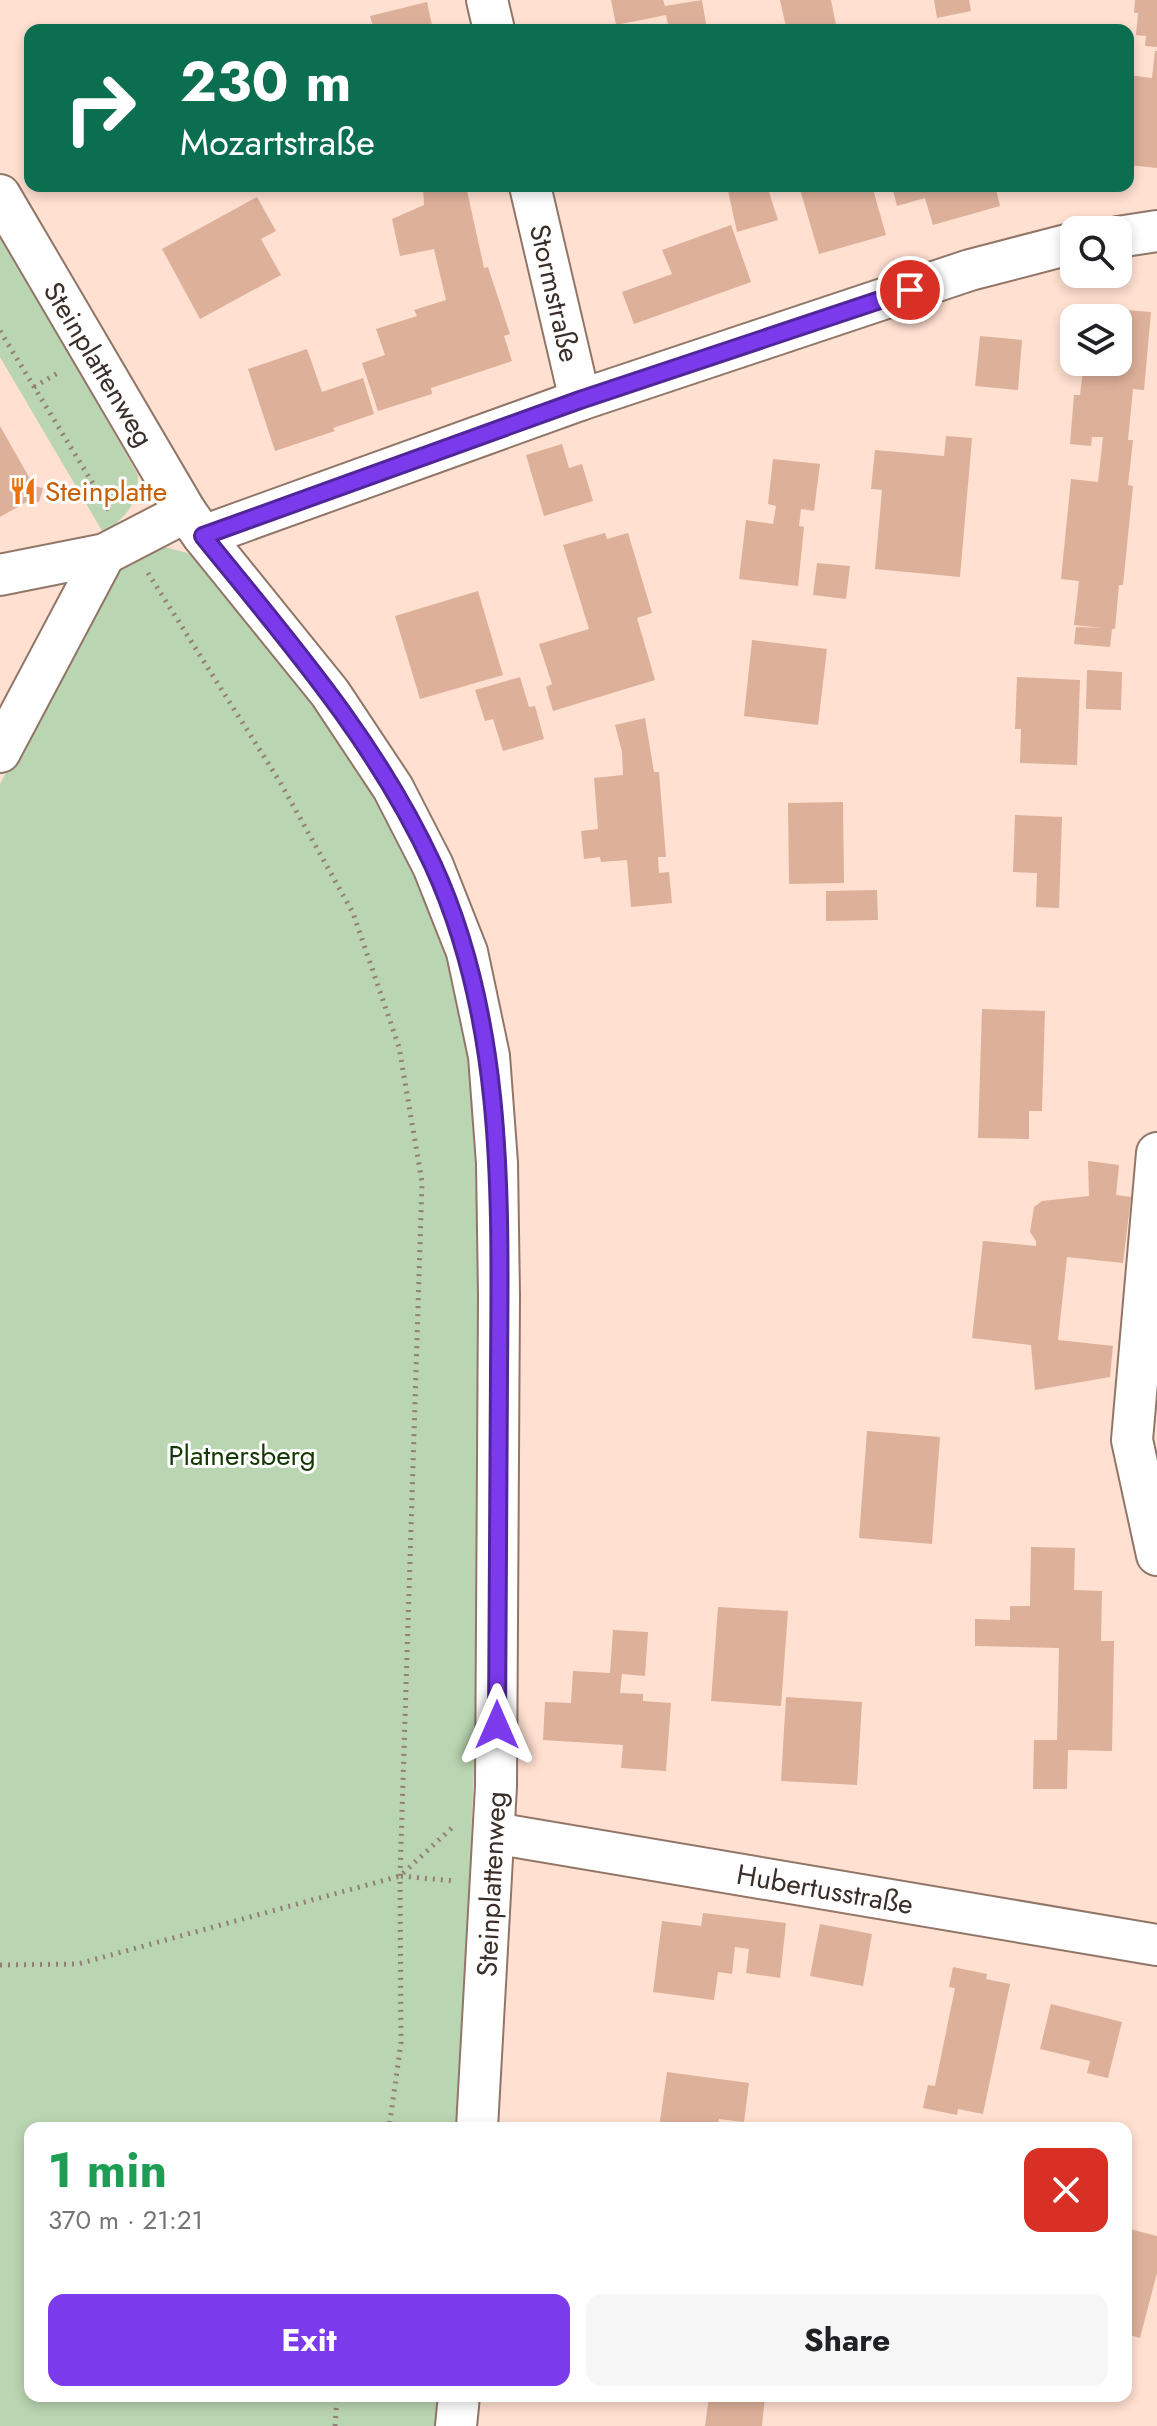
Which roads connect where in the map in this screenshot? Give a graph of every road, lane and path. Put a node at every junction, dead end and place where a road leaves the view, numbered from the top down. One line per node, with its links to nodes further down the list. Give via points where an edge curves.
1 (487, 0): 2 (street)
2 (493, 24)
3 (531, 192): 9 (street, Stormstraße)
4 (0, 195): 10 (street, Steinplattenweg)
5 (1157, 231): 6 (street)
6 (1132, 235)
7 (1060, 247): 9 (street, via 970,270)
8 (0, 331): 11 (path)
9 (580, 400): 10 (street)
10 (194, 524): 11 (street); 16 (street, Steinplattenweg, via 330,693 393,788 433,866 467,952 489,1056 497,1163)
11 (117, 548): 12 (street); 13 (street); 18 (path, via 280,782 353,913 399,1047 422,1182)
12 (0, 575)
13 (0, 752)
14 (1157, 1153): 15 (street, via 1132,1440)
15 (1157, 1555)
16 (496, 1786): 17 (street, Steinplattenweg); 18 (path)
17 (494, 1833): 19 (street, Steinplattenweg); 20 (street, Hubertusstraße)
18 (400, 1876): 19 (path); 21 (path, via 78,1964); 22 (path, via 401,2043)
19 (492, 1884): 23 (street, Steinplattenweg)
20 (1157, 1945)
21 (0, 1965)
22 (390, 2122)
23 (477, 2122)
24 (337, 2402): 26 (path)
25 (458, 2402): 27 (street)
26 (335, 2426)
27 (456, 2426)

